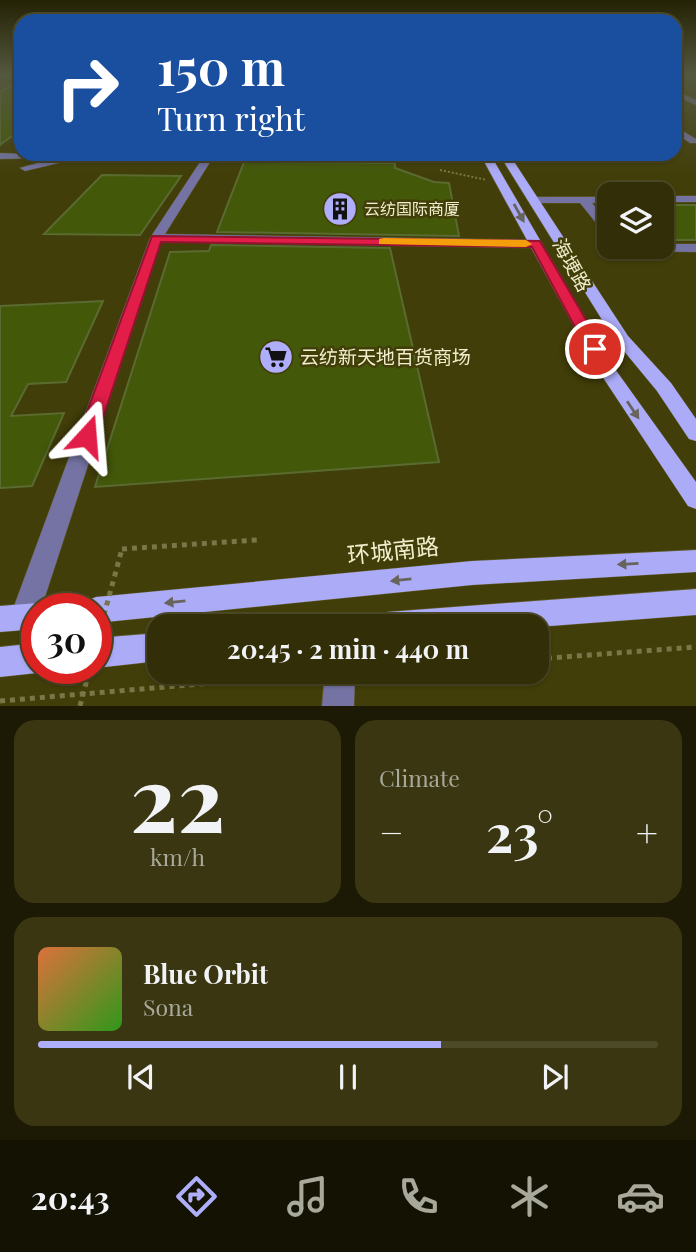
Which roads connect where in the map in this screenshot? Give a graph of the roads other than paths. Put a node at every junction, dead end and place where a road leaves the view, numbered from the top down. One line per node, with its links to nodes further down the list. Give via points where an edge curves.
1 (54, 161): 5 (street)
2 (205, 161): 12 (street)
3 (494, 161): 13 (main road, 海埂路, one-way to 13)
4 (497, 161): 7 (main road, 海埂路)
5 (25, 168)
6 (696, 199): 10 (street)
7 (533, 200): 8 (street); 16 (main road, 海埂路, via 622,339 664,387)
8 (583, 200): 9 (street); 11 (street)
9 (597, 200)
10 (674, 200)
11 (597, 217)
12 (156, 238): 13 (street); 22 (street)
13 (536, 244): 17 (main road, 海埂路, one-way to 17, via 607,370)
14 (674, 247): 15 (street)
15 (696, 247)
16 (696, 434)
17 (696, 500)
18 (696, 561): 20 (main road, 环城南路, one-way to 20, via 472,573)
19 (696, 603): 21 (main road)
20 (112, 608)
21 (548, 614)
22 (20, 617)
23 (147, 648): 24 (main road)
24 (112, 651)
25 (21, 660): 26 (main road)
26 (0, 662)
27 (339, 684): 28 (street)
28 (338, 706)

